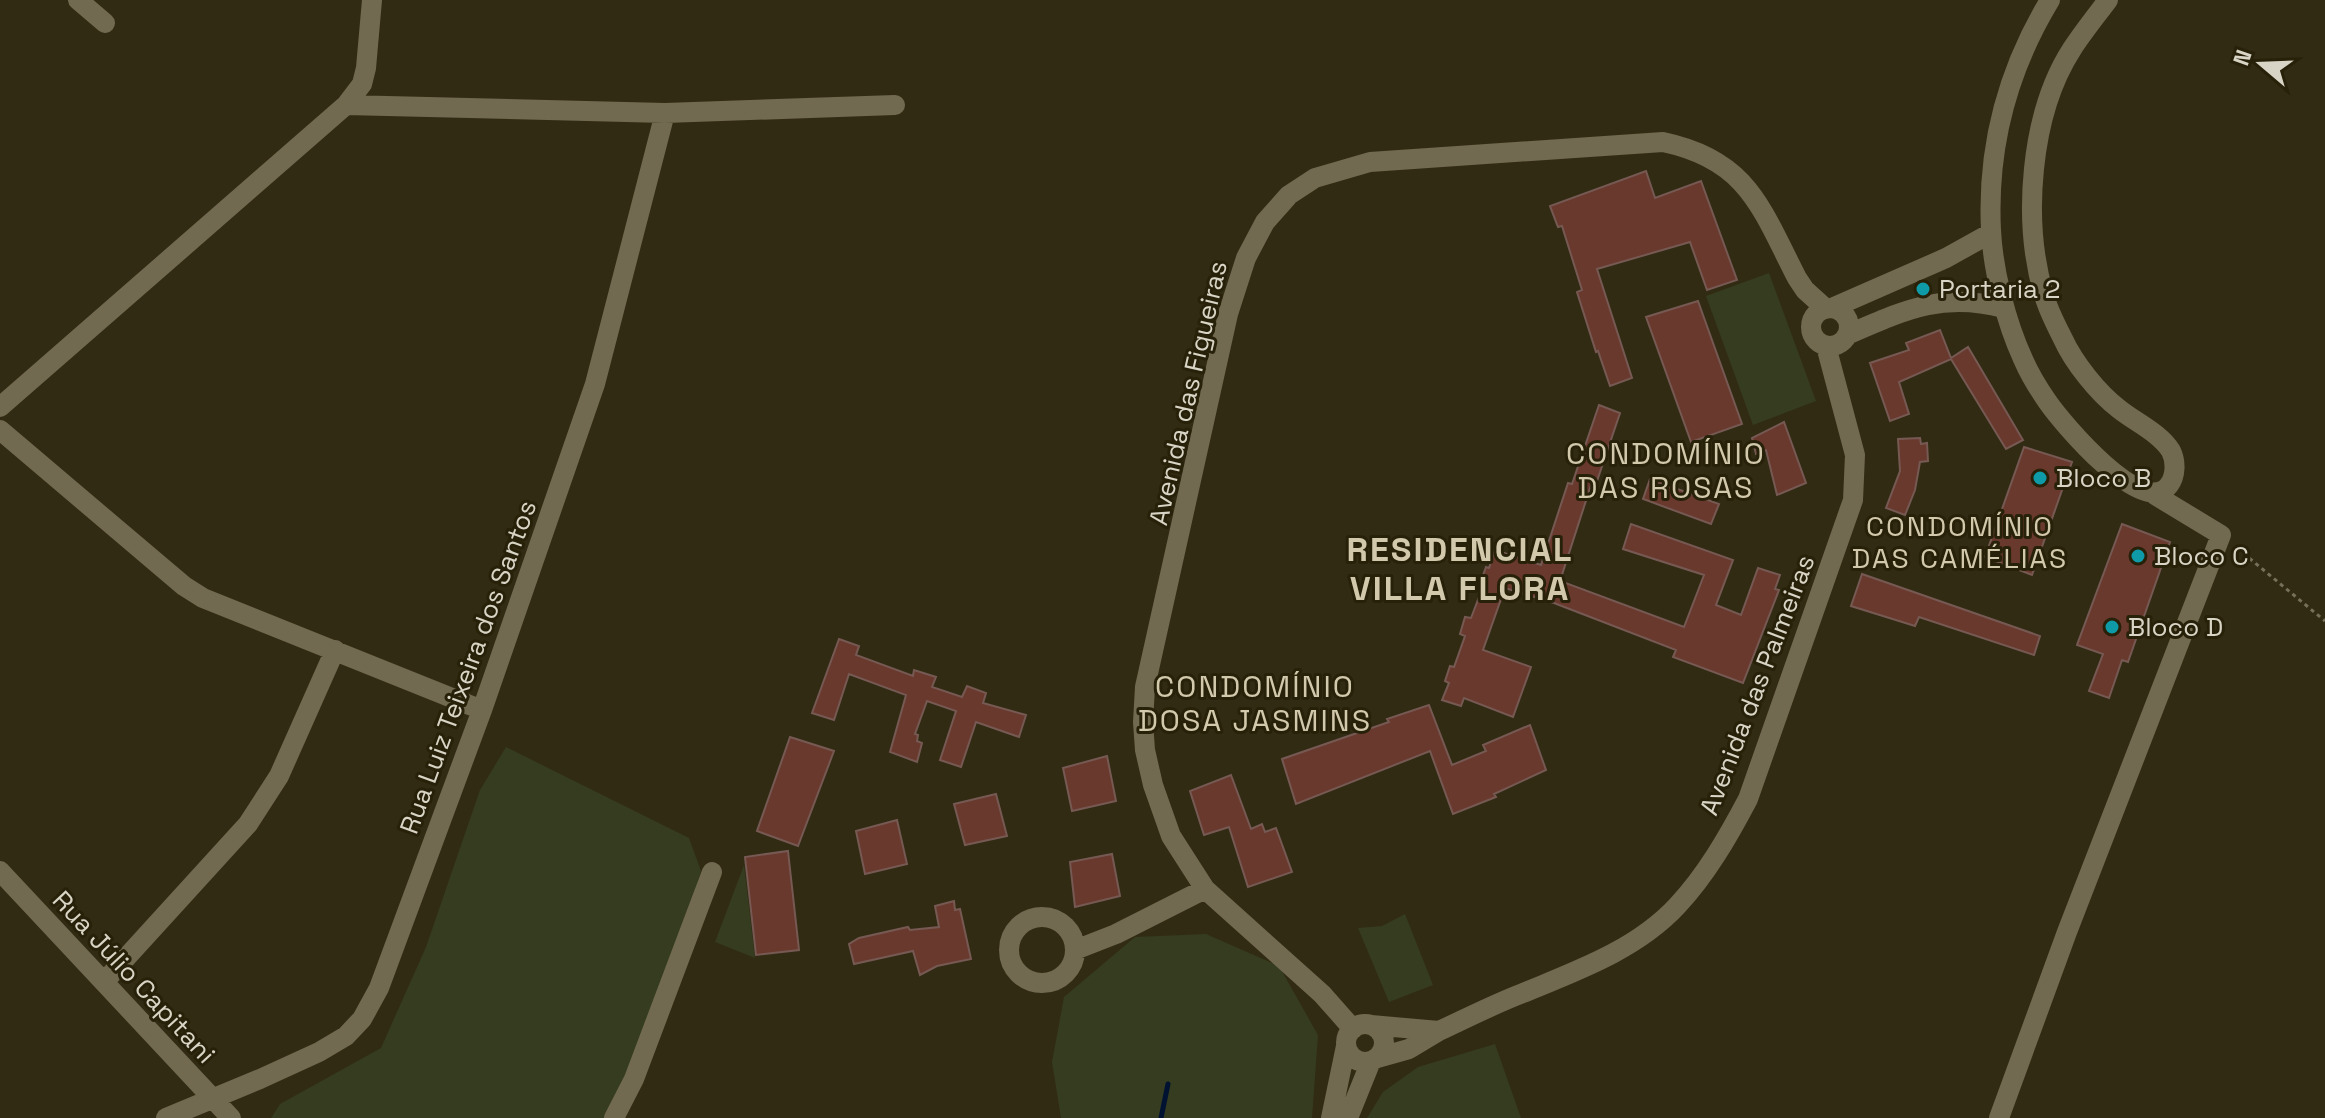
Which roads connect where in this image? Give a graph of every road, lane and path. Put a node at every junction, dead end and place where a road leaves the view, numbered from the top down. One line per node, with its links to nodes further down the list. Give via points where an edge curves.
1 (78, 0): 5 (street)
2 (372, 0): 6 (street, via 366,68 362,84)
3 (2050, 0): 9 (street, via 2011,80 1997,128)
4 (2108, 0): 18 (street, via 2071,50 2052,91 2031,198 2035,253 2044,296 2065,344 2117,408 2170,451 2175,463 2171,484)
5 (105, 23)
6 (346, 105): 8 (street); 16 (street)
7 (895, 105): 8 (street)
8 (665, 113): 22 (street, Rua Luiz Teixeira dos Santos, via 595,384)
9 (1991, 233): 10 (street); 12 (street)
10 (1891, 281): 11 (street); 13 (street)
11 (1829, 308): 14 (street, via 1846,318); 15 (street, via 1815,315 1811,327 1815,339); 25 (street, Avenida das Figueiras, via 1805,290 1753,194 1716,160 1689,147 1635,143 1370,162 1315,178 1289,195 1265,222 1246,258 1228,314 1145,687 1145,750 1153,785 1171,836)
12 (2004, 308): 13 (street, via 1965,300); 18 (street, via 2023,360 2069,429 2130,486)
13 (1903, 311): 14 (street)
14 (1847, 335): 15 (street, via 1839,345)
15 (1826, 346): 28 (street, Avenida das Palmeiras, via 1855,455 1853,500 1748,799 1729,833 1676,907 1656,925 1570,975)
16 (0, 407)
17 (0, 430): 21 (street, via 184,586)
18 (2155, 495): 19 (street)
19 (2221, 535): 20 (path); 37 (street)
20 (2325, 621)
21 (335, 650): 22 (street); 27 (street, via 279,776 248,824)
22 (482, 710): 31 (street, Rua Luiz Teixeira dos Santos, via 379,988 362,1019 319,1052)
23 (0, 871): 27 (street, Rua Júlio Capitani)
24 (712, 872): 34 (street, via 634,1079)
25 (1205, 889): 26 (street); 29 (street, Avenida das Figueiras, via 1322,994)
26 (1075, 950)
27 (104, 982): 31 (street, Rua Júlio Capitani)
28 (1439, 1031): 29 (street, Avenida das Palmeiras); 30 (street, Avenida das Palmeiras, via 1409,1049)
29 (1357, 1033): 30 (street, via 1352,1058); 30 (street, via 1377,1028 1383,1040); 35 (street)
30 (1374, 1059): 36 (street)
31 (213, 1099): 32 (street, Rua Luiz Teixeira dos Santos); 33 (street, Rua Júlio Capitani)
32 (166, 1118)
33 (231, 1118)
34 (614, 1118)
35 (1331, 1118)
36 (1348, 1118)
37 (1999, 1118)

